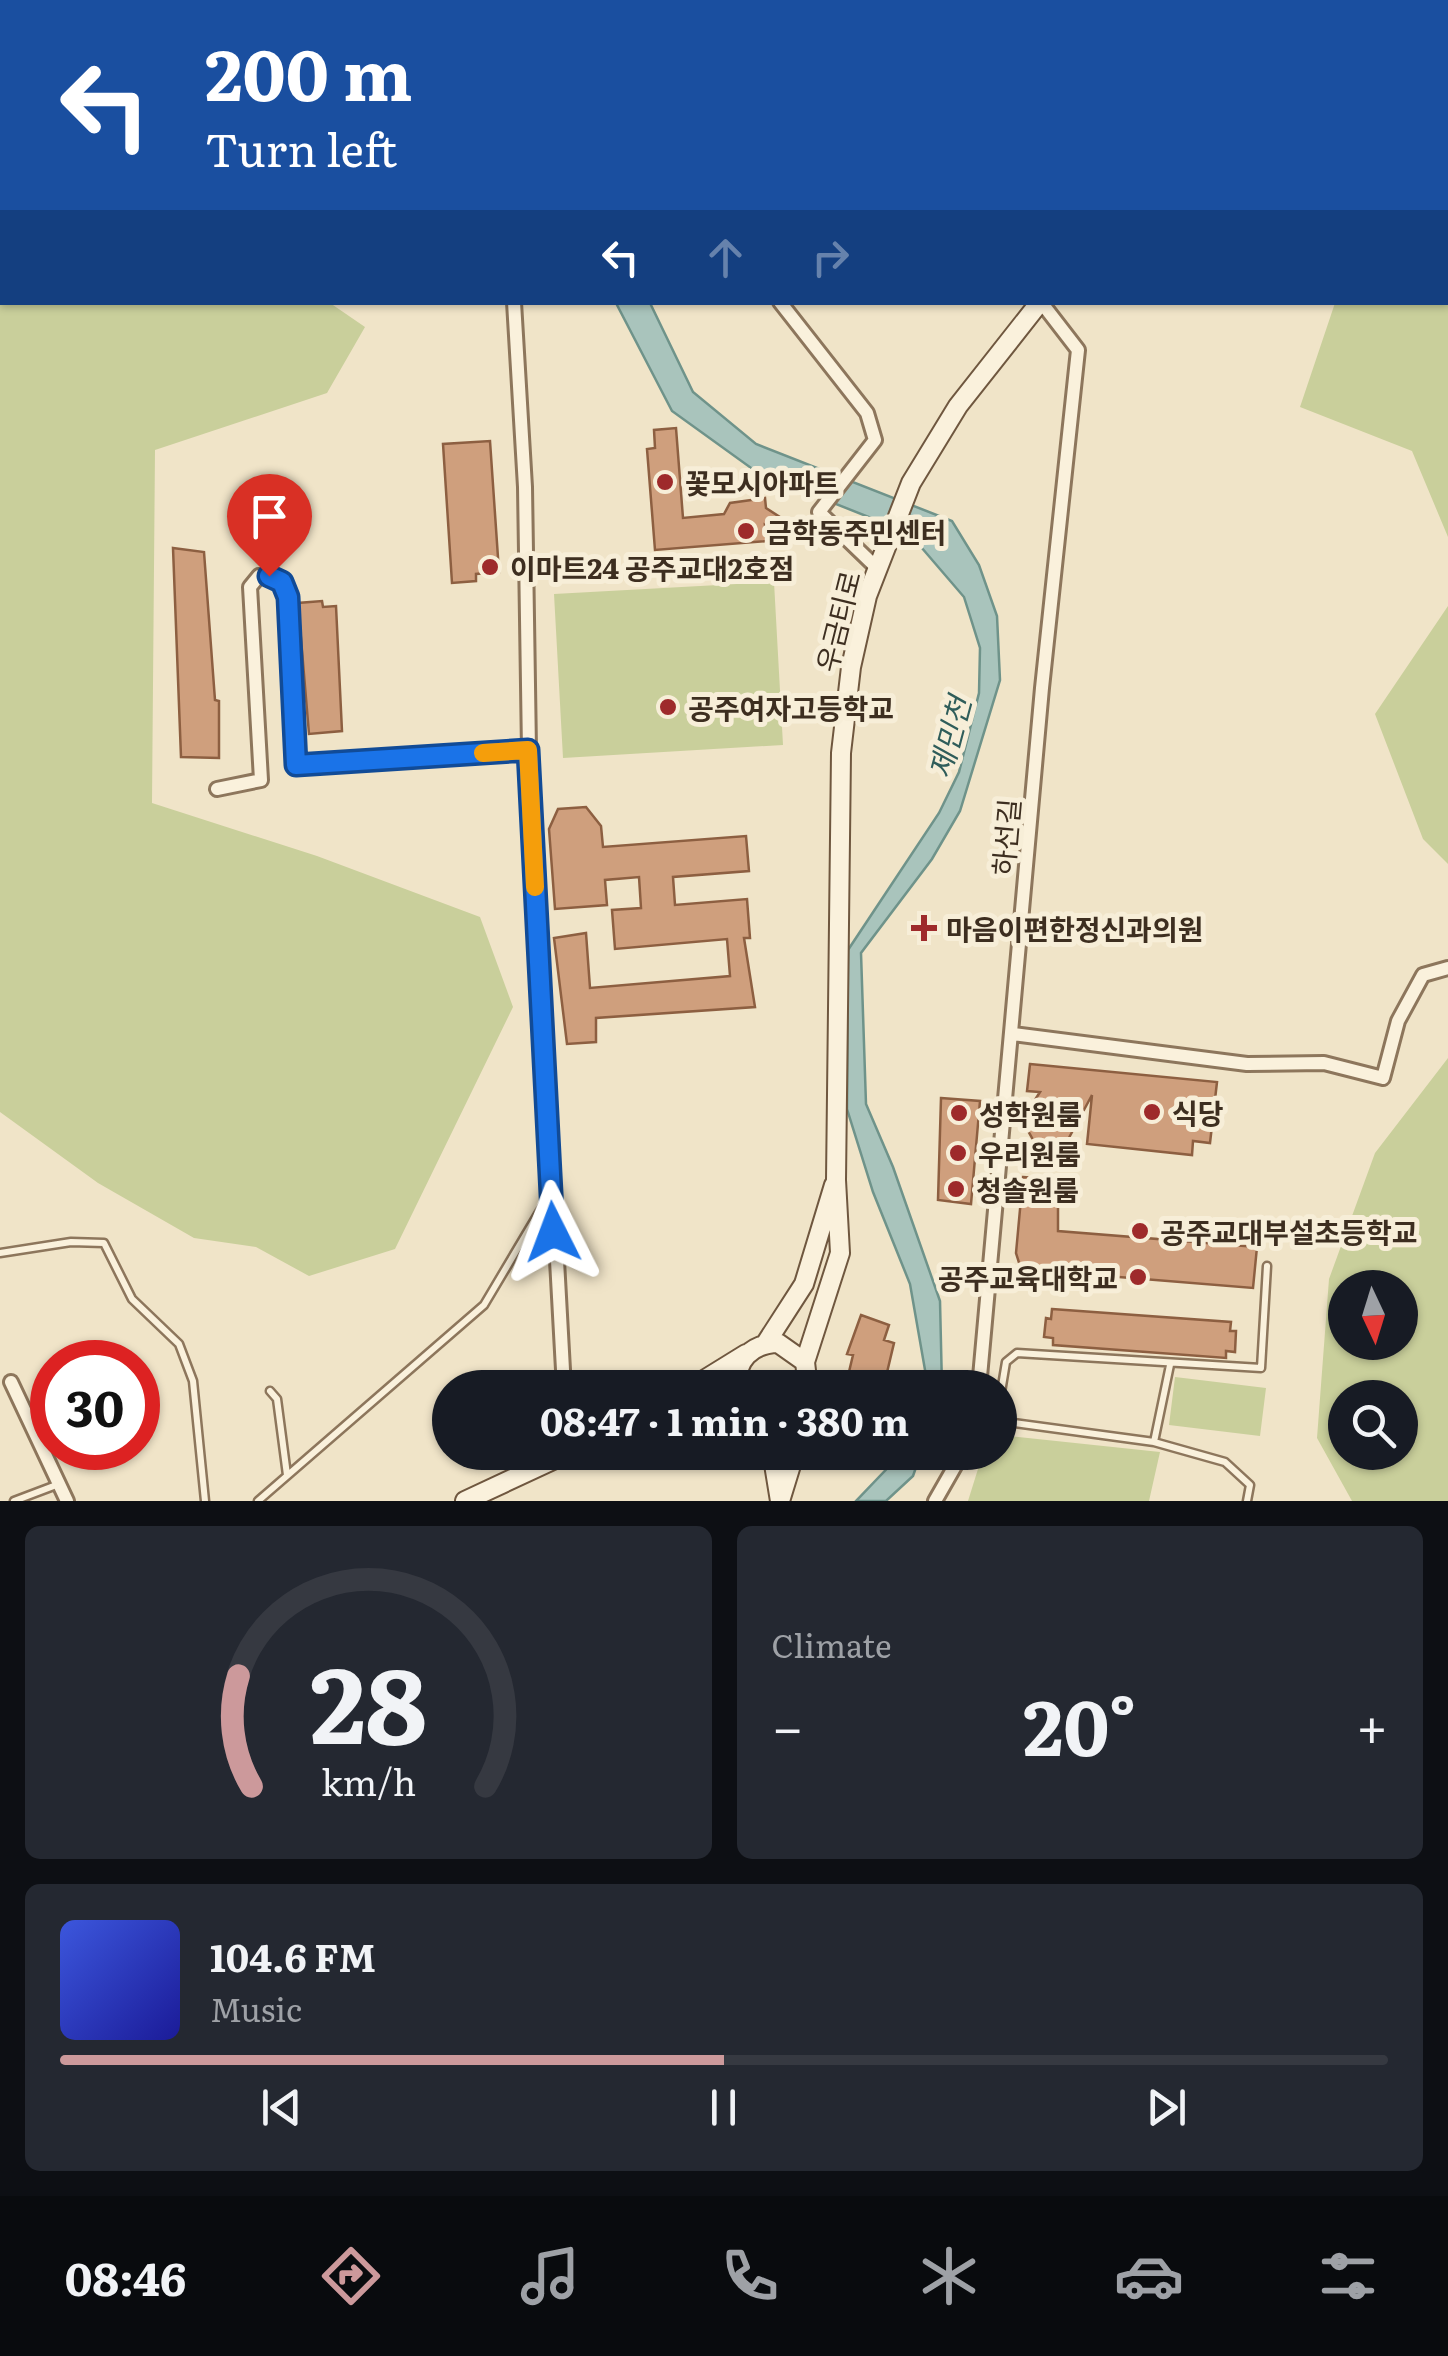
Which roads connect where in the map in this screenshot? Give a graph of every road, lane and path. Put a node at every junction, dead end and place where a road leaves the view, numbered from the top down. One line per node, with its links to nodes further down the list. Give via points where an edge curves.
1 (514, 305): 6 (street, via 525,488)
2 (782, 305): 5 (street, via 866,413 876,440 819,512)
3 (1038, 305): 5 (main road, 우금티로, via 958,406 911,483)
4 (1042, 305): 9 (street, 하선길, via 1078,350)
5 (878, 569): 10 (main road, 우금티로, via 851,667 841,753)
6 (528, 750): 7 (street, via 296,765 288,597 282,582 259,576 250,587 260,780); 11 (street)
7 (217, 789)
8 (1448, 968): 9 (street, via 1423,975 1398,1021 1383,1078 1324,1063 1248,1064)
9 (1013, 1034): 22 (street, 하선길)
10 (836, 1180): 14 (main road, 우금티로, via 804,1284); 16 (main road, 우금티로, via 840,1253)
11 (551, 1192): 18 (street); 32 (lane, via 484,1305)
12 (0, 1253): 37 (lane, via 104,1243 132,1299 179,1344 193,1380)
13 (1267, 1266): 17 (lane, via 1261,1368)
14 (766, 1344): 15 (main road); 16 (main road, via 789,1347)
15 (746, 1354): 19 (main road); 20 (main road)
16 (805, 1362): 21 (main road)
17 (1170, 1365): 23 (lane, via 1017,1353); 27 (lane)
18 (563, 1370)
19 (720, 1370)
20 (738, 1370)
21 (806, 1370)
22 (982, 1370)
23 (1005, 1370)
24 (11, 1382): 33 (street)
25 (270, 1391): 32 (lane, via 277,1399)
26 (1017, 1423): 27 (lane)
27 (1154, 1442): 41 (lane, via 1236,1468 1250,1485)
28 (534, 1470): 34 (main road)
29 (775, 1470): 39 (main road)
30 (789, 1470): 39 (main road)
31 (952, 1470): 40 (street)
32 (287, 1476): 38 (lane)
33 (60, 1484): 35 (lane); 36 (street)
34 (477, 1498)
35 (14, 1501)
36 (67, 1501)
37 (205, 1501)
38 (258, 1501)
39 (780, 1501)
40 (934, 1501)
41 (1247, 1501)

